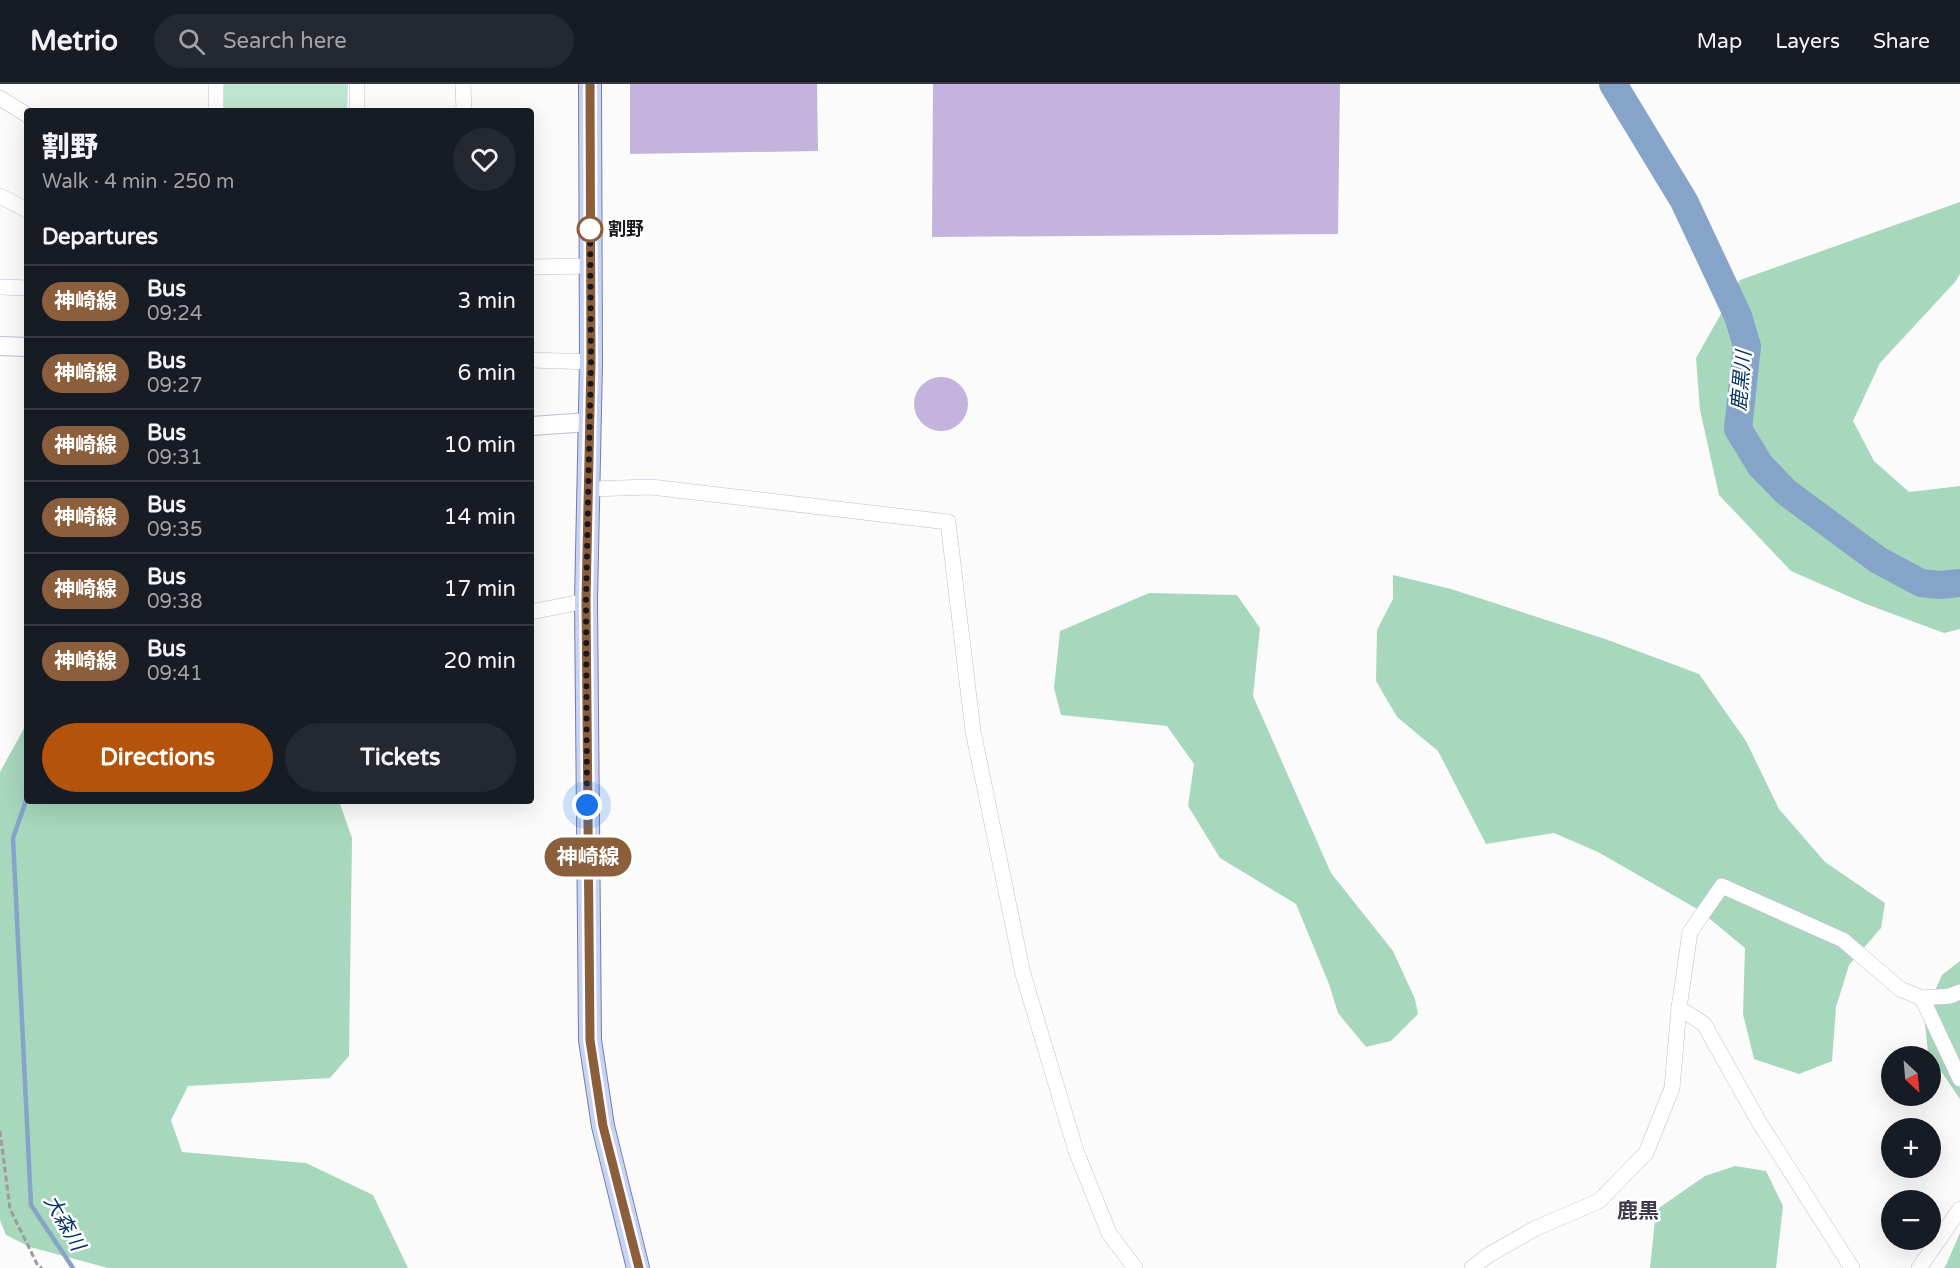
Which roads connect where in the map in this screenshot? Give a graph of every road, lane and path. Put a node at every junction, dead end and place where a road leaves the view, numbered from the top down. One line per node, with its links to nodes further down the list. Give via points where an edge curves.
1 (216, 84): 6 (street)
2 (357, 84): 7 (street)
3 (463, 84): 8 (street)
4 (590, 84): 12 (main road)
5 (0, 98): 9 (street)
6 (216, 108)
7 (357, 108)
8 (464, 108)
9 (24, 113)
10 (0, 196): 11 (street)
11 (24, 208)
12 (590, 266): 13 (street); 19 (main road)
13 (534, 267)
14 (0, 287): 15 (street)
15 (24, 288)
16 (0, 346): 17 (street)
17 (24, 346)
18 (534, 360): 19 (street)
19 (591, 362): 20 (main road)
20 (589, 422): 21 (street); 22 (main road)
21 (534, 426)
22 (589, 489): 23 (main road); 33 (street, via 651,487 948,522 973,731 1023,974 1076,1151 1109,1233)
23 (586, 601): 24 (street); 32 (main road, via 590,1040 603,1126)
24 (534, 611)
25 (1960, 992): 26 (street)
26 (1922, 998): 27 (street, via 1900,989 1843,940 1722,886 1689,932); 28 (street)
27 (1679, 1008): 34 (street, via 1672,1088 1646,1153 1599,1201 1534,1229); 35 (street, via 1704,1024 1759,1122)
28 (1960, 1079)
29 (0, 1131): 31 (path, via 10,1209)
30 (1960, 1209): 36 (street)
31 (42, 1268)
32 (639, 1268)
33 (1134, 1268)
34 (1473, 1268)
35 (1852, 1268)
36 (1919, 1268)

